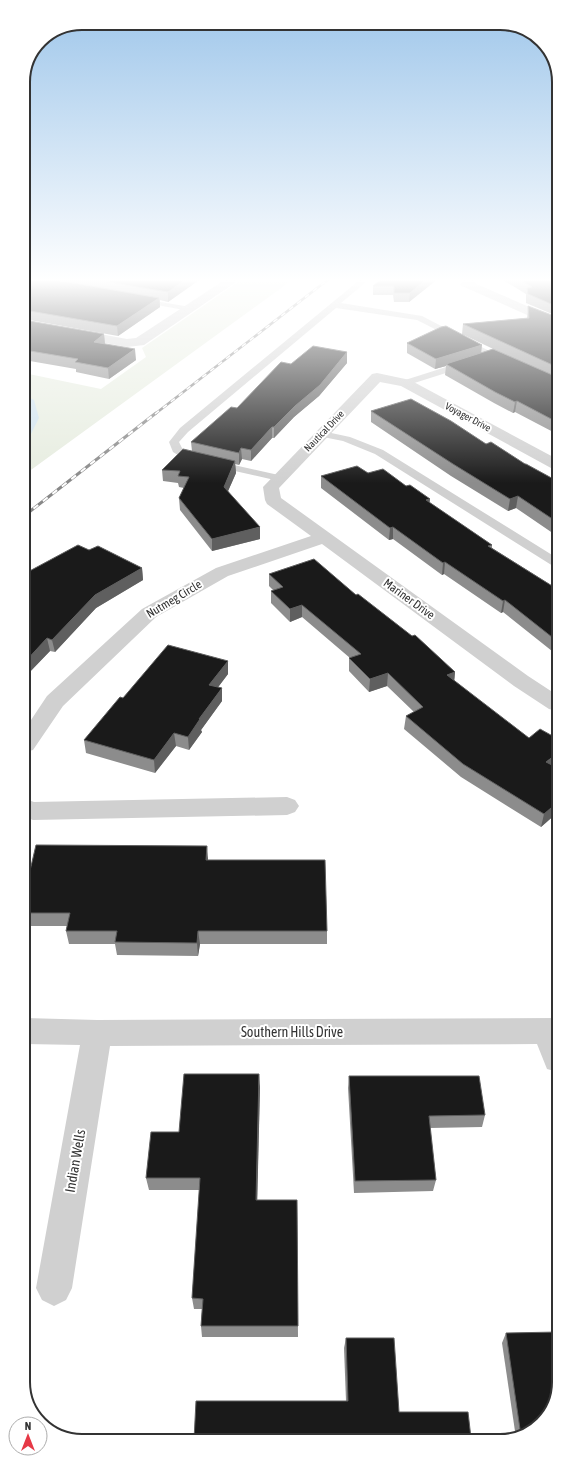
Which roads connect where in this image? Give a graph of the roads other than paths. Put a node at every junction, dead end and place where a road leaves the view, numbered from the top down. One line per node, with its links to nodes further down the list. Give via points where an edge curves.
1 (286, 346): 7 (lane, via 184,430 174,442 177,450 190,458)
2 (475, 346): 4 (lane, via 496,357)
3 (377, 376): 4 (street, Voyager Drive); 5 (street, Nautical Drive)
4 (405, 383): 6 (street, Voyager Drive)
5 (322, 434): 7 (street, Nautical Drive); 9 (lane, via 358,443 379,452)
6 (552, 462)
7 (275, 482): 8 (street, Mariner Drive, via 273,500)
8 (324, 537): 10 (street, Mariner Drive, via 521,681); 11 (street, Nutmeg Circle, via 222,572 149,613 55,701)
9 (552, 560)
10 (552, 701)
11 (30, 738)
12 (287, 806): 13 (street)
13 (30, 810)
14 (552, 1031): 16 (street, Southern Hills Drive)
15 (30, 1032): 16 (street, Southern Hills Drive)
16 (97, 1033): 17 (street, Indian Wells)
17 (54, 1288)

